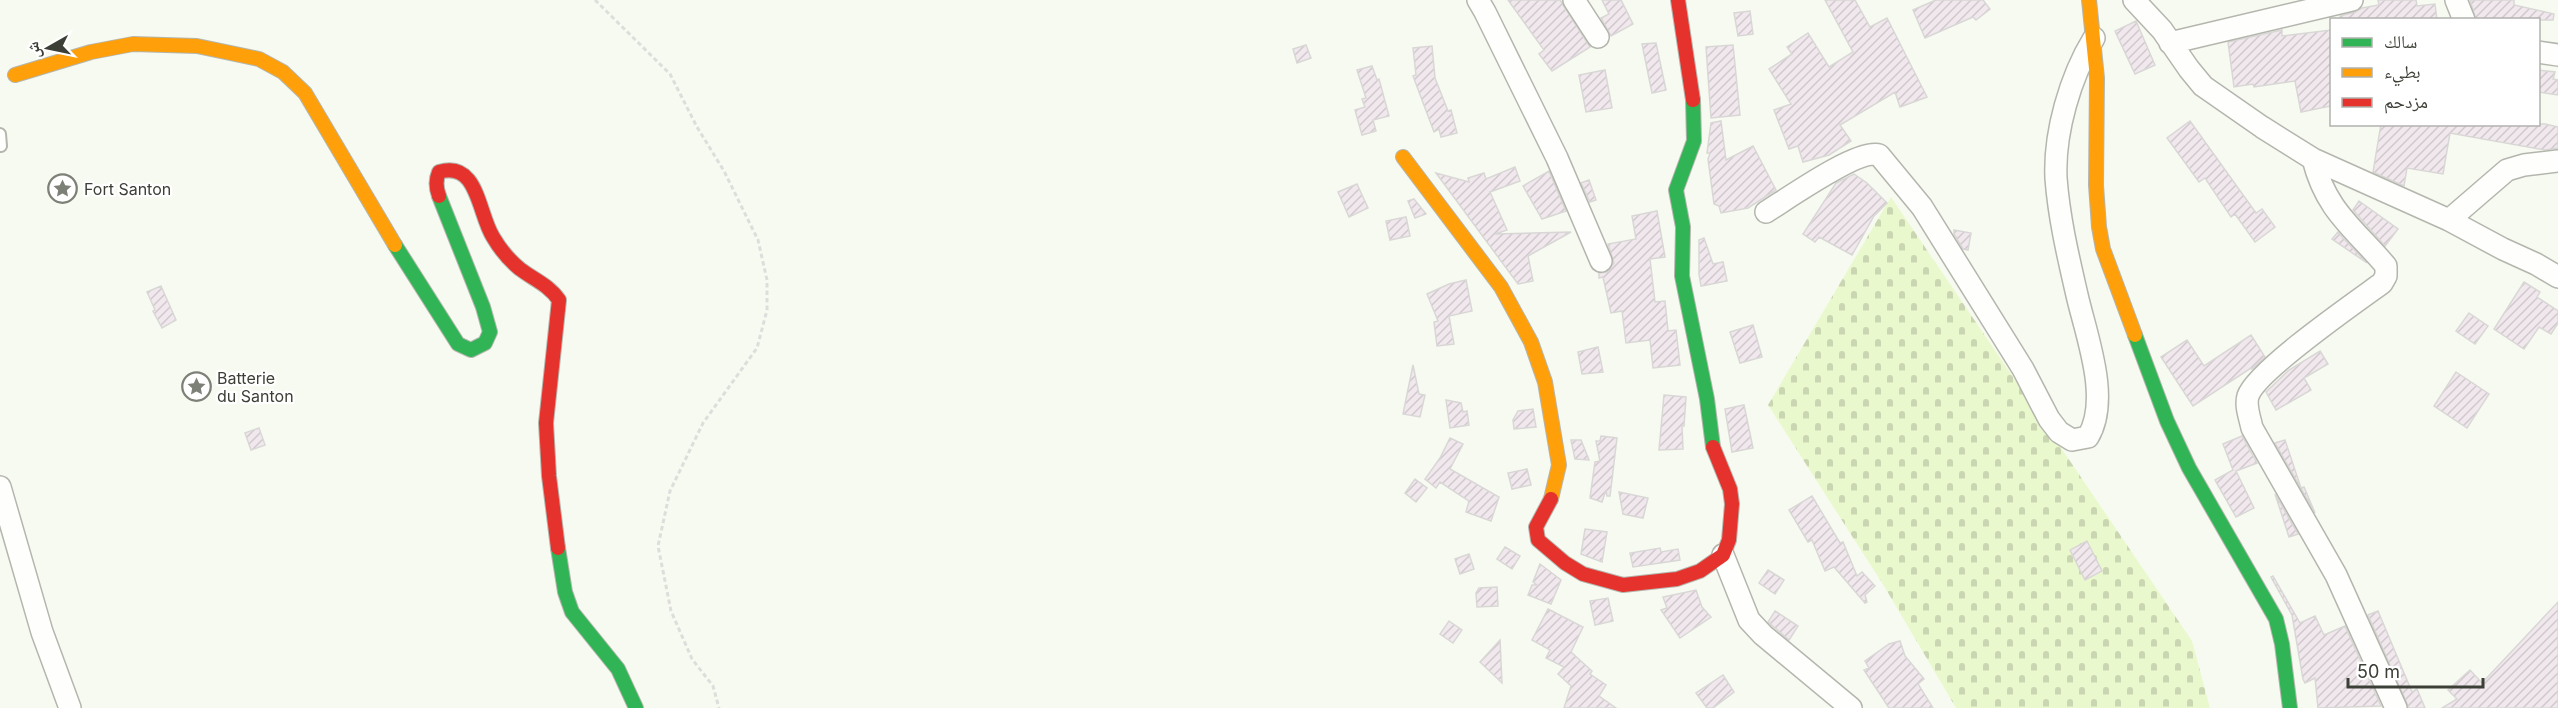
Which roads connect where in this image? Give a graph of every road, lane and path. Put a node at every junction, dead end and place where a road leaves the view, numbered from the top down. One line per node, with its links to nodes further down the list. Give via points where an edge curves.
1 (595, 0): 27 (path, via 670,74 758,240 767,280 767,310 757,348 703,423 670,491 658,546 671,611 692,659 713,686)
2 (1574, 0): 10 (street)
3 (1678, 0): 24 (street, via 1691,72 1695,124 1694,141 1676,190 1683,227 1682,276 1707,399 1713,451 1730,489 1729,540)
4 (2089, 0): 11 (street)
5 (2134, 0): 12 (street)
6 (2352, 0): 12 (street)
7 (2456, 0): 9 (street)
8 (1486, 4): 21 (street)
9 (2463, 18)
10 (1598, 37)
11 (2094, 38): 19 (street, via 2080,64 2067,104 2058,143 2056,176 2069,257 2094,366 2095,427 2088,437 2072,440 2049,419 2023,369 1922,207 1879,155 1868,154 1842,165); 29 (street, via 2094,185 2103,249 2166,422 2276,619)
12 (2170, 43): 17 (street, via 2213,94)
13 (2540, 52): 14 (street)
14 (2558, 55)
15 (11, 77): 26 (street, via 92,52 141,43 222,51 272,65 305,93 458,344 471,350 485,343 490,332 436,188 439,172 451,168 464,172 488,230 505,254 559,300 547,405 551,498 566,592 579,627 618,669)
16 (1403, 157): 24 (street, via 1501,287 1531,342 1545,382 1559,465 1551,500 1536,527 1541,544 1583,574 1623,585 1677,579 1700,571)
17 (2313, 159): 20 (street); 30 (street, via 2333,209 2386,266 2386,276 2258,380 2248,396 2247,409 2252,428 2336,575)
18 (2558, 161): 20 (street, via 2507,170)
19 (1766, 212)
20 (2449, 220): 22 (street)
21 (1601, 261)
22 (2558, 277)
23 (0, 487): 25 (street, via 42,632)
24 (1723, 555): 28 (street, via 1749,620)
25 (70, 708)
26 (636, 708)
27 (719, 708)
28 (1851, 708)
29 (2290, 708)
30 (2396, 708)

